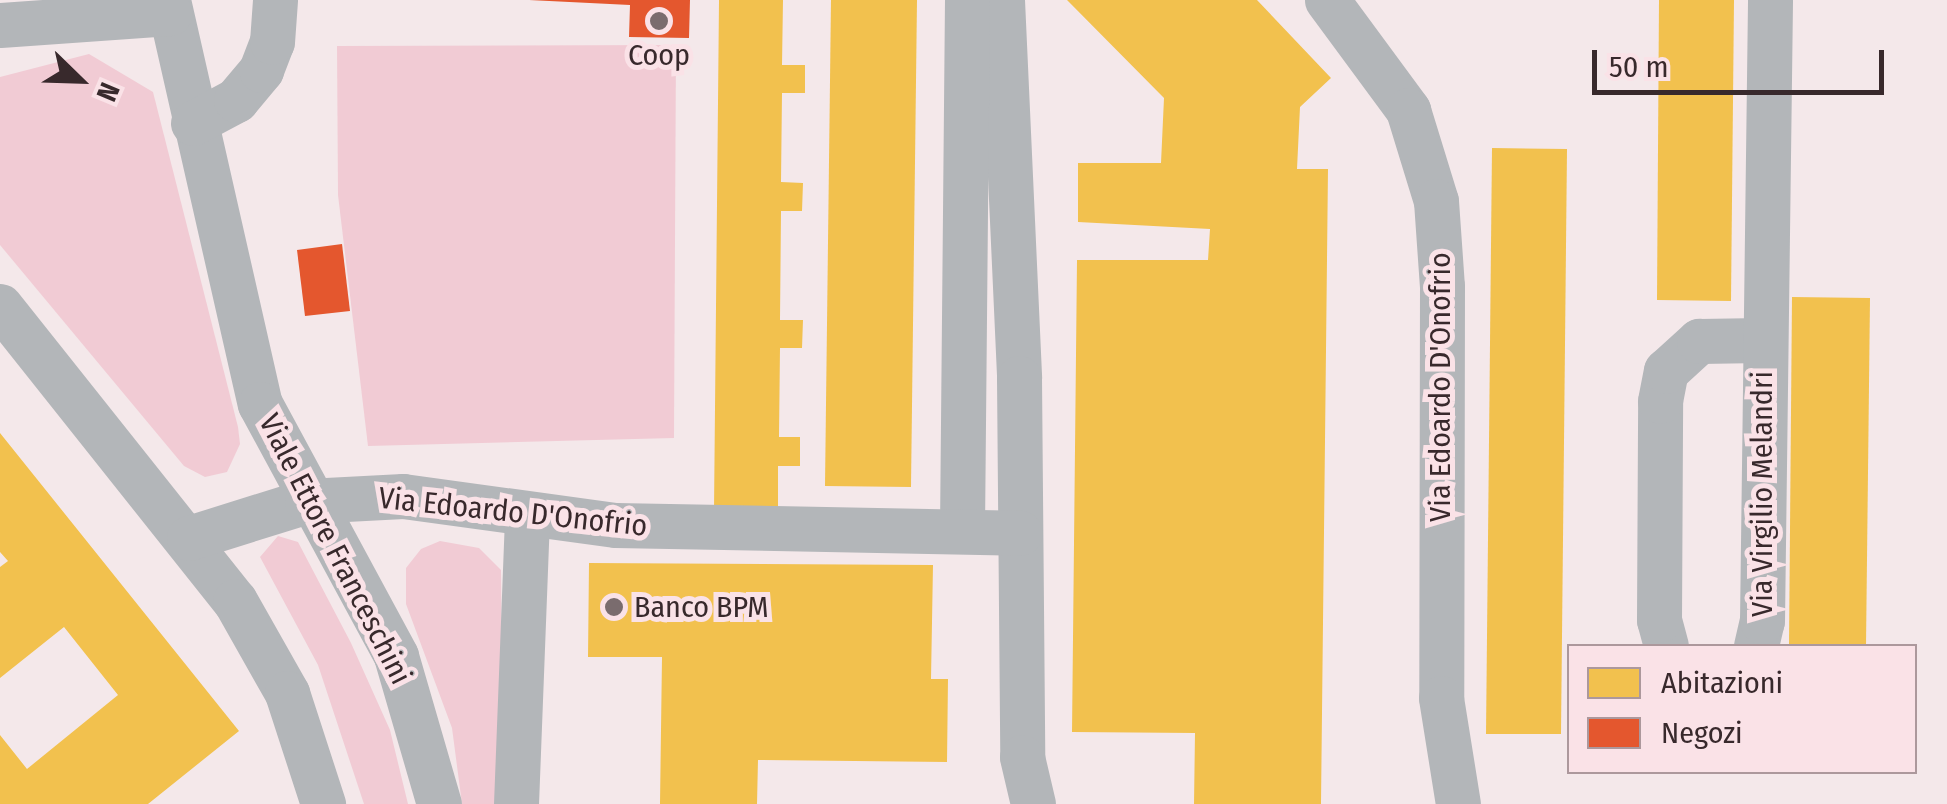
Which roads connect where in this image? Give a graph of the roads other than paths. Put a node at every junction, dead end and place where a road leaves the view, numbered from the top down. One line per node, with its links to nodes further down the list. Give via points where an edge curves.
1 (275, 0): 8 (street, via 272,42 261,70 236,100)
2 (967, 0): 13 (street)
3 (1002, 0): 14 (street)
4 (1328, 0): 22 (street, Via Edoardo D'Onofrio, via 1408,110 1436,201 1442,286 1441,698)
5 (1770, 0): 10 (street, Via Virgilio Melandri)
6 (169, 7): 7 (street); 8 (street, Viale Ettore Franceschini)
7 (0, 25)
8 (193, 123): 11 (street, Viale Ettore Franceschini, via 252,380)
9 (0, 306): 15 (street)
10 (1762, 340): 16 (street, Via Virgilio Melandri, via 1699,341 1666,371 1660,401); 17 (street, Via Virgilio Melandri, via 1762,620)
11 (306, 501): 12 (street, Via Edoardo D'Onofrio, via 403,496); 15 (street, Via Edoardo D'Onofrio); 19 (street, Viale Ettore Franceschini, via 396,656)
12 (526, 514): 13 (street, Via Edoardo D'Onofrio, via 637,526); 20 (street)
13 (962, 530): 14 (street, Via Edoardo D'Onofrio)
14 (1020, 532): 21 (street, via 1022,757)
15 (188, 538): 18 (street, via 235,601 287,693)
16 (1666, 644)
17 (1756, 644)
18 (324, 804)
19 (439, 804)
20 (516, 804)
21 (1033, 804)
22 (1458, 804)

